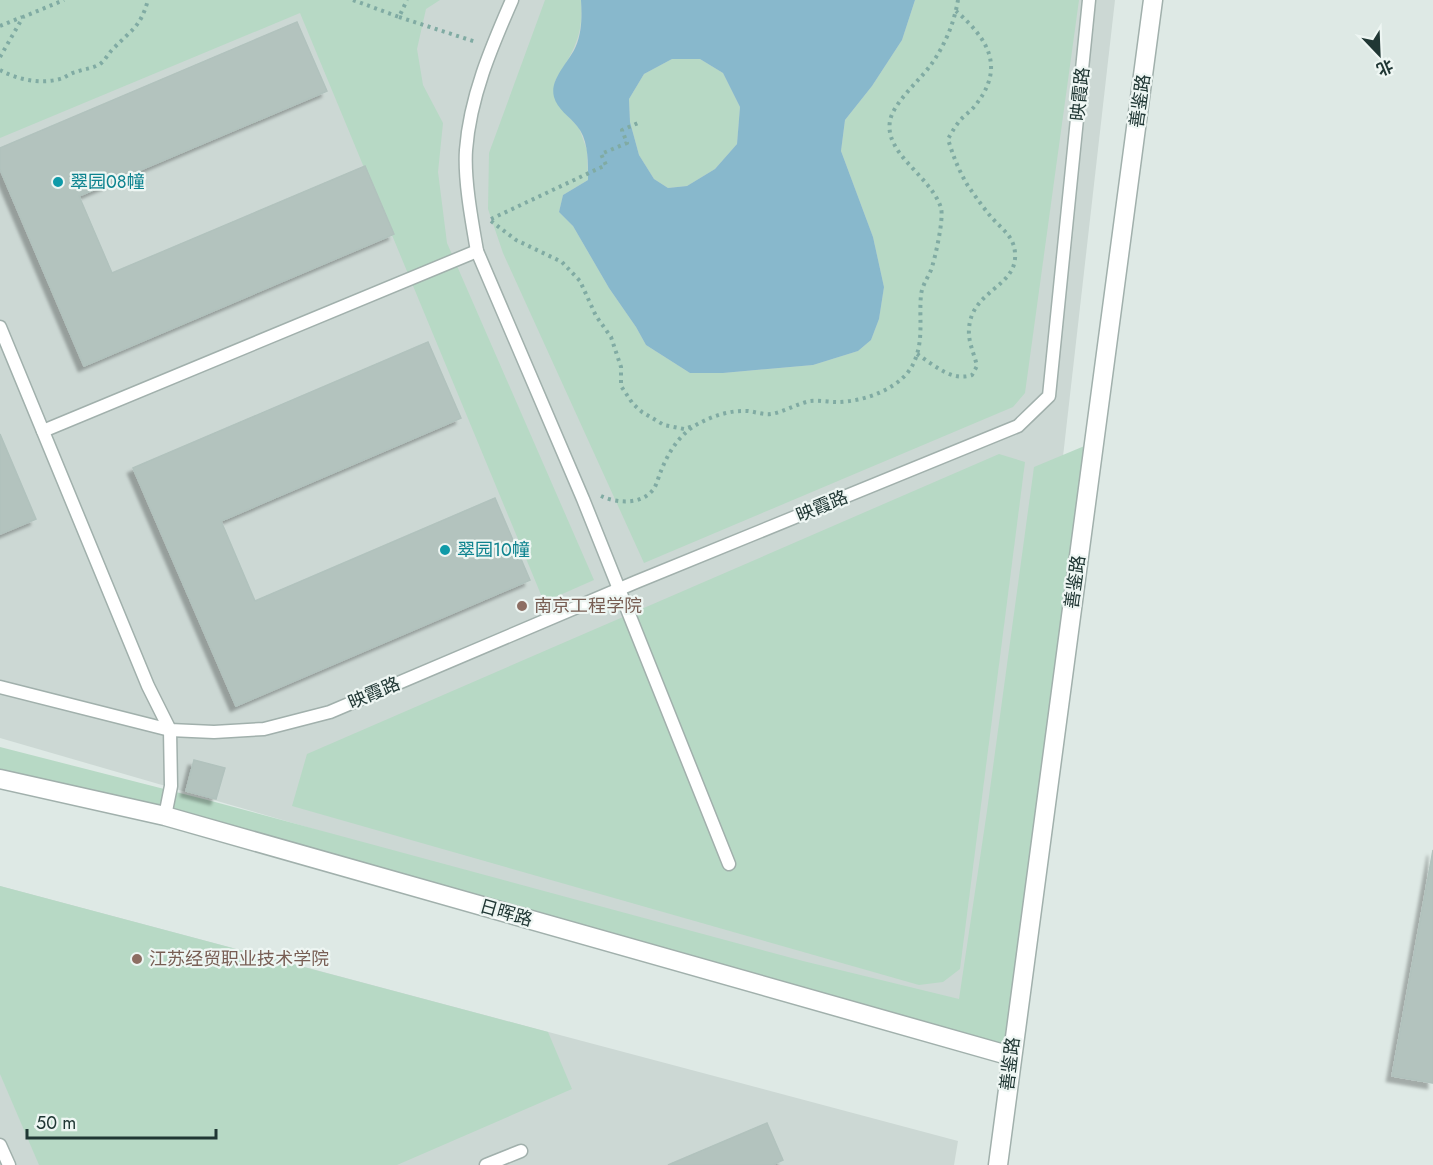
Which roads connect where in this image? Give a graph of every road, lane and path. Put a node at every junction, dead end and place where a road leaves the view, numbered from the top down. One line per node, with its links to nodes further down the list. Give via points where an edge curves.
1 (64, 0): 10 (path)
2 (148, 0): 15 (path, via 135,30 99,65 45,81 16,77)
3 (353, 0): 11 (path)
4 (407, 0): 11 (path)
5 (512, 0): 13 (lane)
6 (958, 0): 9 (path)
7 (1089, 0): 25 (lane, 映霞路, via 1049,396 1018,426)
8 (1154, 0): 31 (street, 善鉴路)
9 (956, 11): 21 (path, via 931,64 896,107 889,123 895,148 924,179 943,215 932,268 923,285); 21 (path, via 972,25 991,56 989,85 948,139 955,163 969,187 1005,230 1016,256 1006,279 977,303 972,315 969,330 977,366 972,375 949,375)
10 (23, 17): 12 (path); 14 (path)
11 (399, 17): 13 (path)
12 (0, 26)
13 (492, 46): 17 (lane, via 476,94 466,151)
14 (0, 57)
15 (0, 70)
16 (638, 123): 18 (path, via 622,130 627,143 601,154 606,165)
17 (471, 215): 18 (path); 19 (lane)
18 (490, 219): 22 (path, via 516,240 562,262 576,275 611,337 621,367 621,386 633,404 664,425 684,429)
19 (477, 251): 23 (lane); 24 (lane)
20 (0, 327): 23 (lane)
21 (917, 354): 22 (path, via 907,375 864,398 813,401 769,415 726,413)
22 (694, 426): 24 (path, via 674,446 655,487 645,497 630,501 609,500 599,495)
23 (43, 431): 27 (lane, via 148,686)
24 (583, 499): 25 (lane)
25 (620, 588): 27 (lane, 映霞路, via 330,712 264,729); 30 (lane)
26 (0, 687): 27 (lane, 映霞路)
27 (170, 730): 29 (lane, via 171,786)
28 (0, 779): 29 (street, 日晖路)
29 (165, 816): 31 (street, 日晖路)
30 (729, 864)
31 (1011, 1056): 36 (street, 善鉴路)
32 (0, 1145): 34 (lane)
33 (521, 1150): 35 (lane)
34 (5, 1161)
35 (486, 1165)
36 (998, 1165)

